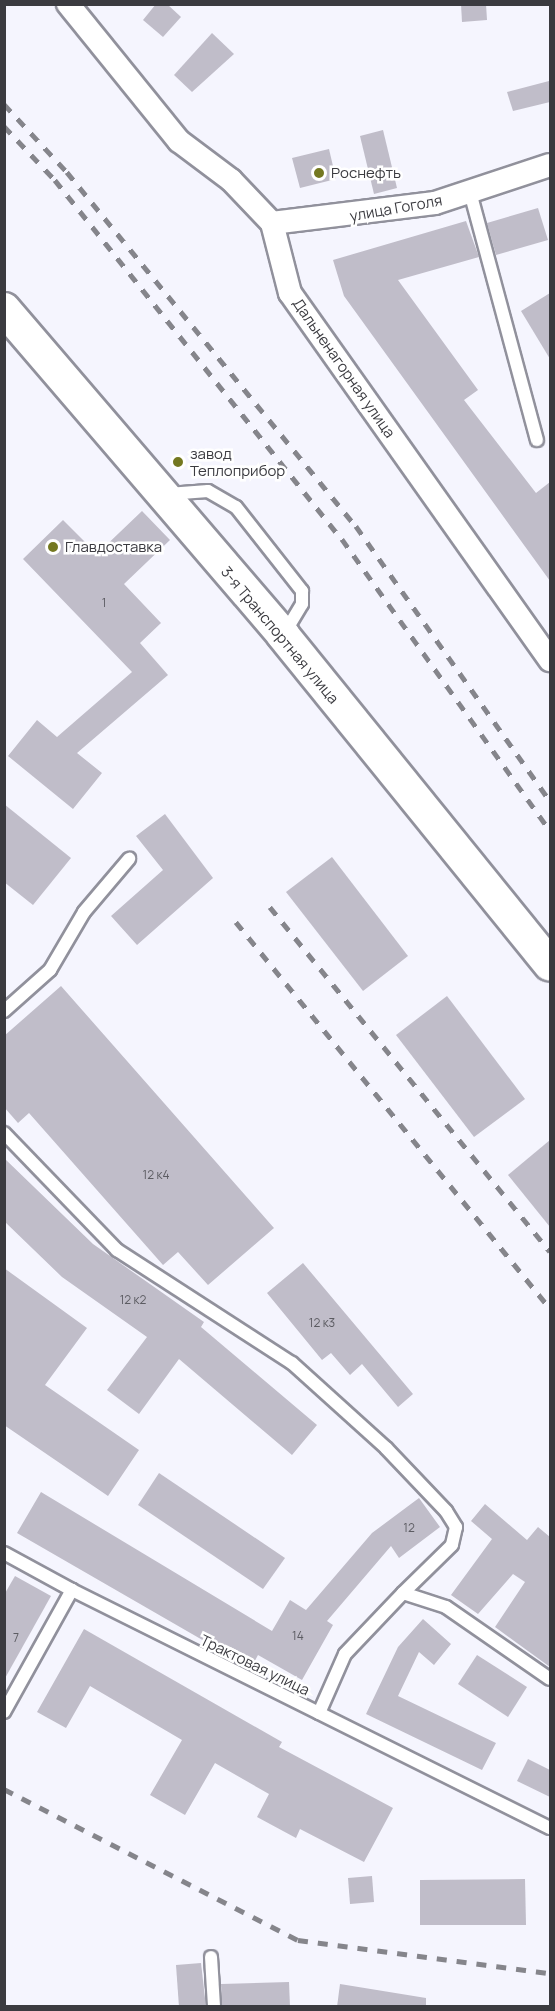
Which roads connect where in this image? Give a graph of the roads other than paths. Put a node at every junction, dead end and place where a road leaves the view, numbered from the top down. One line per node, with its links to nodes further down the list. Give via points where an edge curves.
1 (68, 4): 4 (street, Дальненагорная улица, via 179,141 231,180)
2 (550, 165): 3 (street, улица Гоголя)
3 (470, 192): 4 (street, улица Гоголя, via 435,203); 6 (lane)
4 (272, 223): 9 (street, Дальненагорная улица, via 290,293)
5 (4, 309): 7 (street, 3-я Транспортная улица)
6 (537, 440)
7 (160, 495): 8 (street, 3-я Транспортная улица); 8 (lane, via 208,490 236,507 302,591 302,604)
8 (283, 636): 11 (street, 3-я Транспортная улица)
9 (550, 660)
10 (129, 859): 12 (lane, via 84,912 50,970)
11 (550, 965)
12 (4, 1011)
13 (4, 1132): 16 (lane, via 117,1251 292,1363 387,1448 446,1511 456,1527 452,1545)
14 (4, 1553): 15 (lane, Трактовая улица)
15 (72, 1590): 18 (lane); 19 (lane, Трактовая улица)
16 (403, 1593): 17 (lane, via 446,1607); 19 (lane, via 345,1654)
17 (550, 1679)
18 (4, 1712)
19 (319, 1713): 20 (lane, Трактовая улица)
20 (550, 1828)
21 (211, 1957): 22 (lane)
22 (214, 2007)

